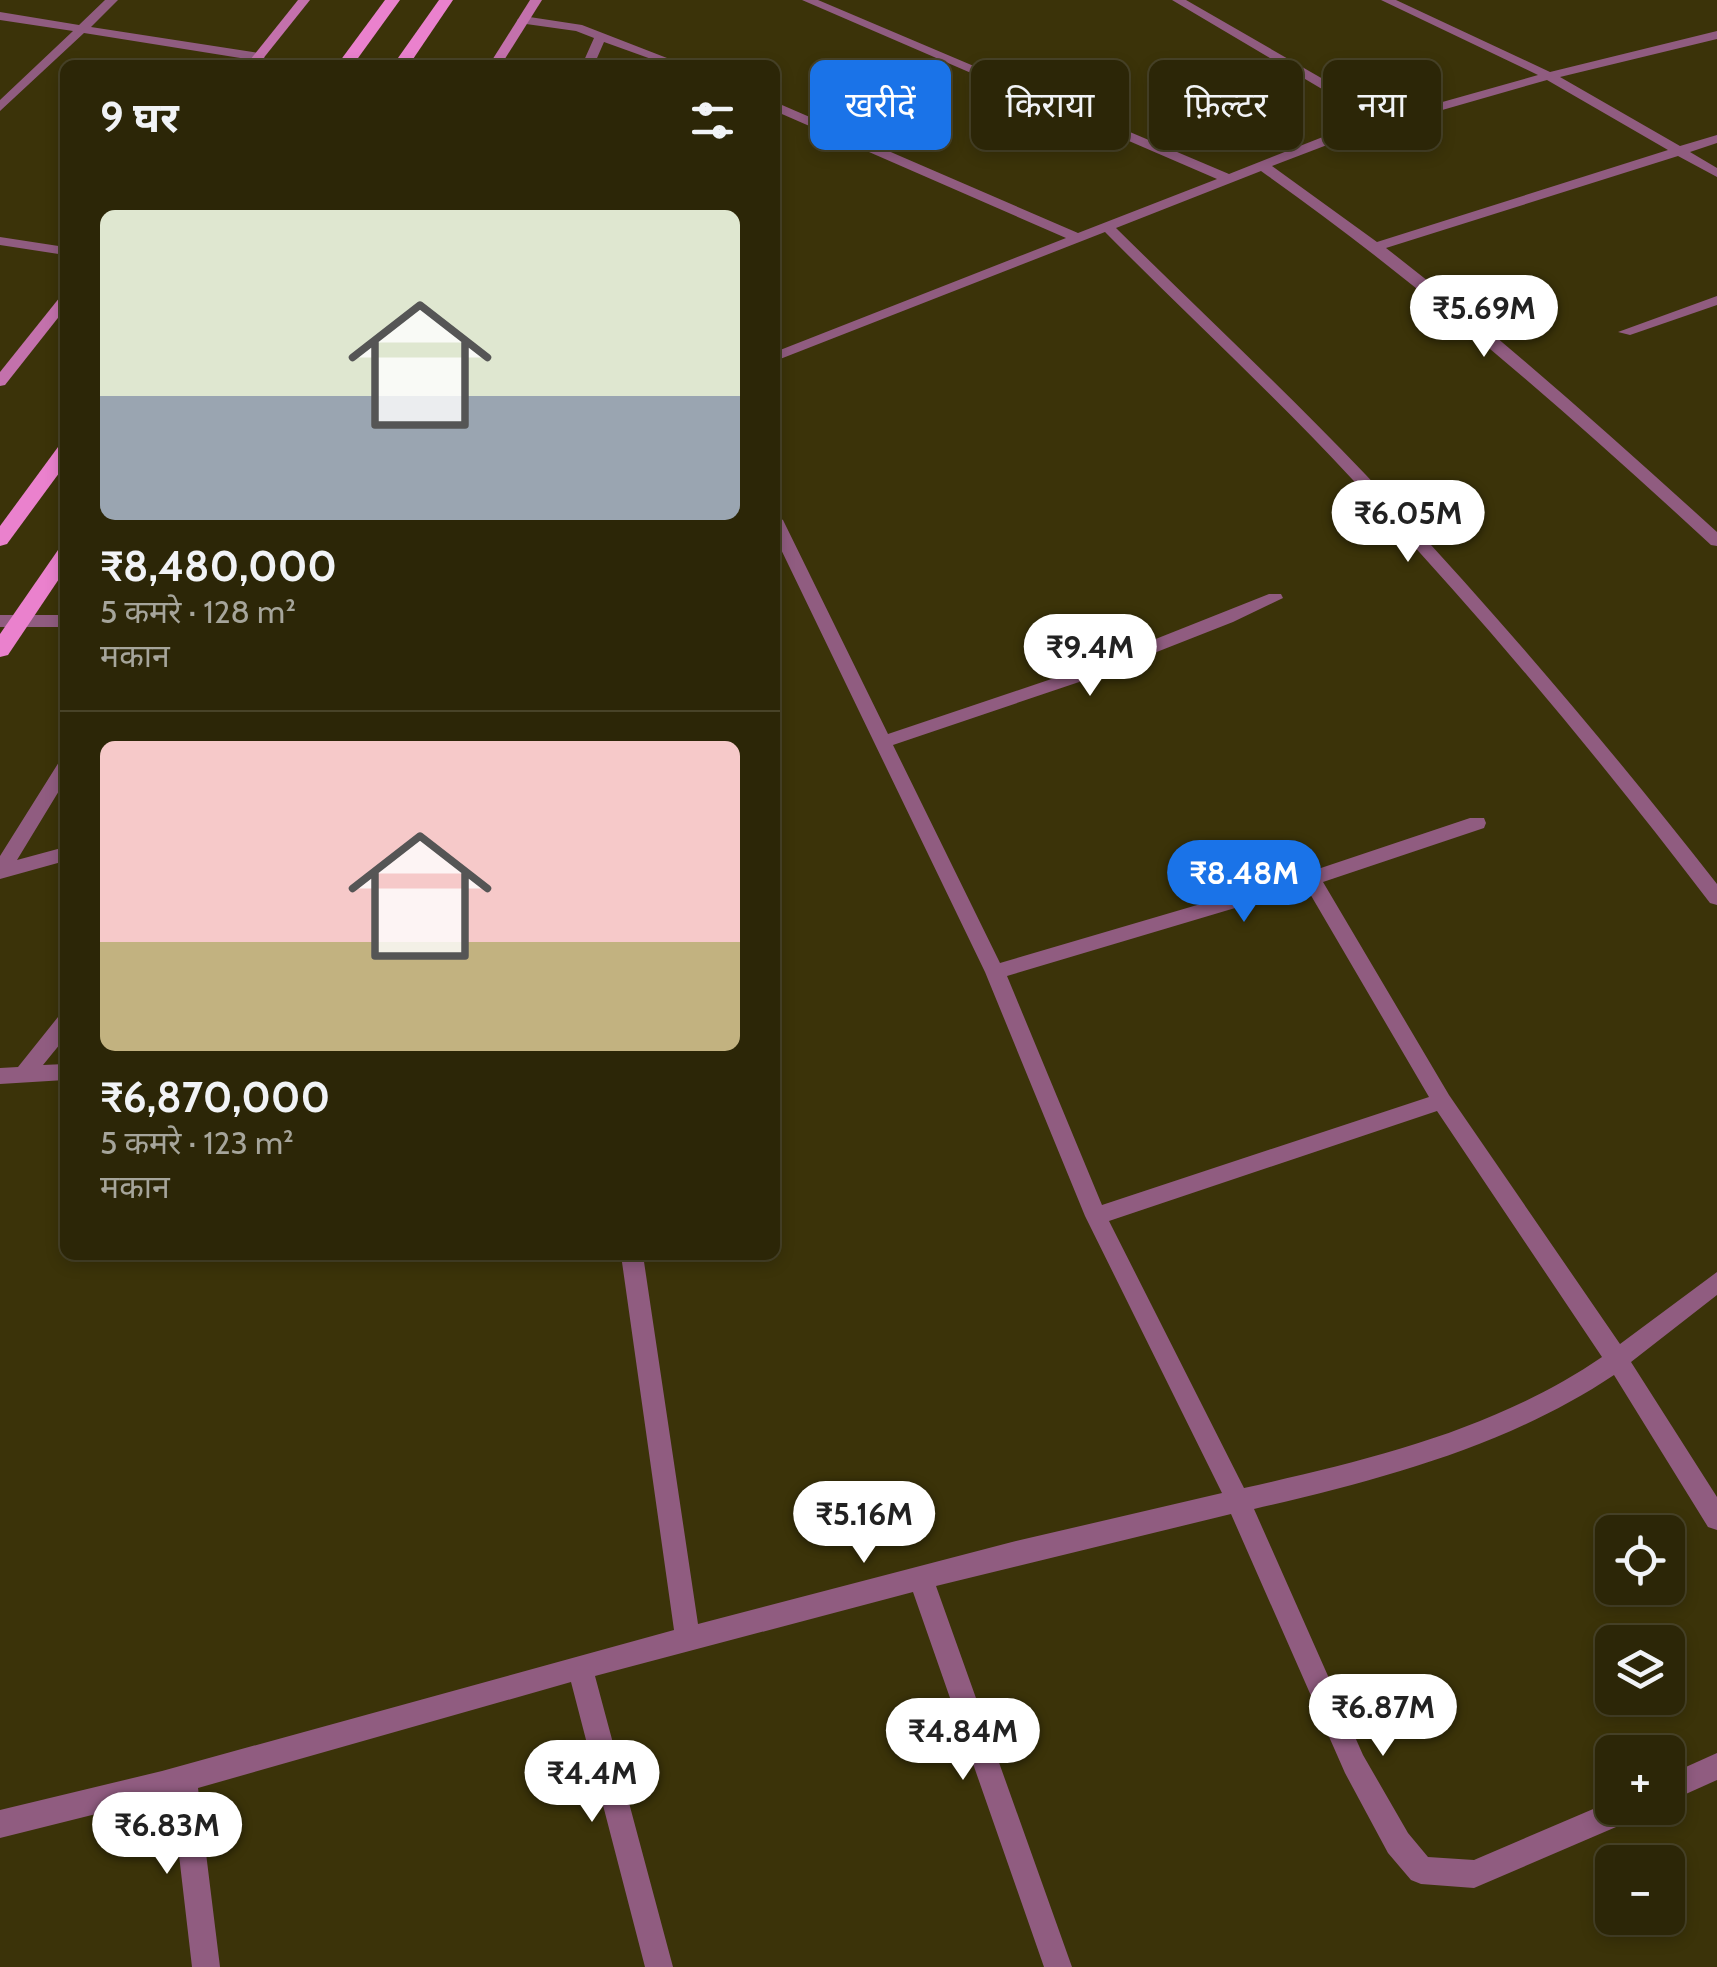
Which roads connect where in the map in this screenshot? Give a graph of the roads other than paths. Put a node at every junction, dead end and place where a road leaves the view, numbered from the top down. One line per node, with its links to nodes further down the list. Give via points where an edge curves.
1 (12, 0): 10 (street)
2 (112, 0): 12 (street)
3 (304, 0): 16 (main road)
4 (393, 0): 17 (main road)
5 (446, 0): 18 (main road)
6 (536, 0): 11 (main road)
7 (808, 0): 32 (street, via 866,16)
8 (1178, 0): 23 (street)
9 (1387, 0): 22 (street)
10 (0, 14): 12 (street)
11 (524, 20): 13 (street); 19 (main road)
12 (84, 29): 15 (street); 25 (street)
13 (601, 35): 20 (street); 21 (street)
14 (1717, 35): 22 (street)
15 (251, 60)
16 (257, 60)
17 (349, 60)
18 (404, 60)
19 (498, 60)
20 (590, 60)
21 (667, 60)
22 (1549, 76): 24 (street); 29 (street)
23 (1323, 84)
24 (1441, 106)
25 (0, 107)
26 (780, 108): 34 (street)
27 (1717, 139): 29 (street)
28 (1323, 143): 30 (street)
29 (1680, 151): 31 (street); 36 (street)
30 (1262, 165): 32 (street); 36 (street)
31 (1717, 173)
32 (1228, 178): 33 (street)
33 (1106, 225): 34 (street); 57 (street, via 1358,476 1495,626)
34 (1075, 238): 41 (street)
35 (0, 241): 37 (street)
36 (1379, 246): 46 (street)
37 (60, 250)
38 (1717, 300): 40 (street)
39 (60, 306): 42 (main road)
40 (1625, 332)
41 (780, 355)
42 (0, 382)
43 (60, 458): 45 (main road)
44 (780, 530): 52 (street)
45 (0, 540)
46 (1717, 541)
47 (60, 561): 49 (main road)
48 (1274, 598): 52 (street, via 1068,682)
49 (10, 621): 50 (street); 51 (main road)
50 (60, 621)
51 (0, 650)
52 (884, 741): 58 (street)
53 (60, 774): 55 (street, via 0,872)
54 (1476, 823): 56 (street)
55 (60, 855)
56 (1311, 879): 58 (street); 63 (street)
57 (1717, 898)
58 (995, 972): 64 (street)
59 (60, 1029): 62 (street)
60 (60, 1072): 62 (street)
61 (0, 1076): 62 (street)
62 (23, 1076)
63 (1442, 1101): 64 (street); 67 (street)
64 (1096, 1216): 68 (street)
65 (633, 1260): 71 (street)
66 (1717, 1282): 67 (street)
67 (1616, 1358): 68 (street, via 1544,1405 1486,1431); 69 (street)
68 (1238, 1502): 70 (street); 76 (street, via 1354,1764 1398,1843 1421,1870 1474,1874)
69 (1717, 1520)
70 (921, 1579): 71 (street); 80 (street)
71 (688, 1640): 72 (street)
72 (580, 1668): 74 (street); 79 (street)
73 (1717, 1766): 75 (street)
74 (184, 1780): 77 (street); 78 (street)
75 (1685, 1781)
76 (1595, 1821)
77 (0, 1824)
78 (206, 1967)
79 (659, 1967)
80 (1058, 1967)

